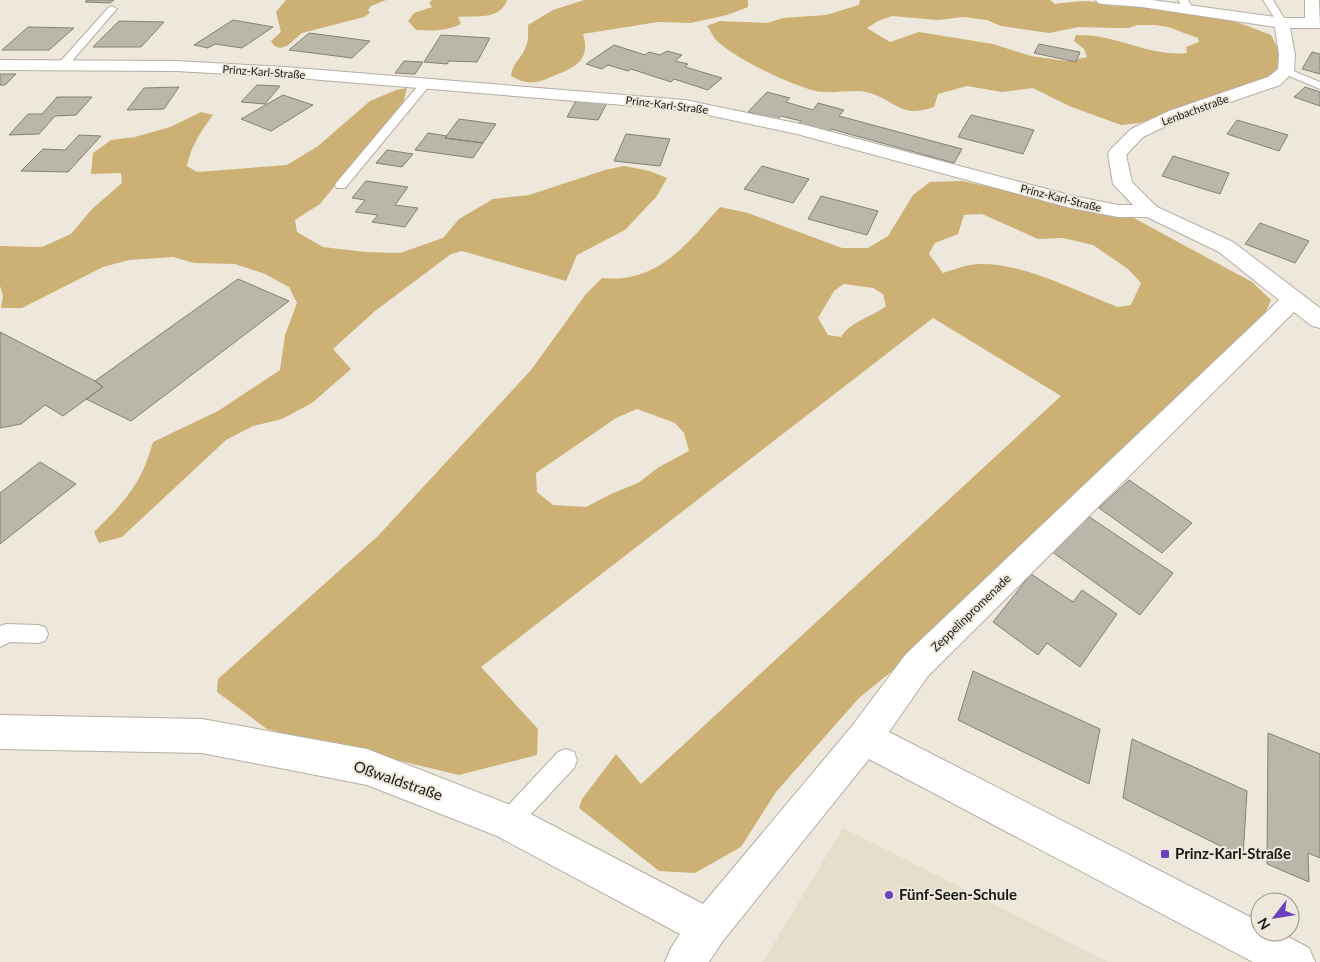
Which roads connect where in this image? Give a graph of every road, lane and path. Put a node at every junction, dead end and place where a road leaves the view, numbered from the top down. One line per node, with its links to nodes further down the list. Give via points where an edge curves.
1 (1103, 0): 4 (street)
2 (1268, 0): 7 (lane)
3 (1312, 0): 8 (street)
4 (1123, 1): 5 (street)
5 (1186, 5): 7 (street)
6 (112, 9): 10 (lane)
7 (1282, 23): 8 (street); 11 (street)
8 (1316, 24)
9 (0, 65): 10 (street, Prinz-Karl-Straße)
10 (62, 66): 12 (street, Prinz-Karl-Straße, via 176,66)
11 (1286, 71): 13 (lane); 15 (street, Lenbachstraße, via 1274,81 1175,115 1137,133 1117,154 1123,184)
12 (426, 84): 14 (lane); 15 (street, Prinz-Karl-Straße, via 685,105 799,129 1072,202 1118,211)
13 (1320, 86)
14 (341, 186)
15 (1150, 211): 16 (street, Prinz-Karl-Straße, via 1226,247)
16 (1294, 299): 17 (street, Prinz-Karl-Straße); 21 (street, Zeppelinpromenade, via 917,665)
17 (1320, 320)
18 (38, 634): 19 (lane, via 6,633)
19 (0, 638)
20 (0, 732): 23 (street, Oßwaldstraße, via 202,736 367,767)
21 (864, 738): 24 (street, Zeppelinpromenade); 26 (street)
22 (566, 760): 23 (lane)
23 (508, 822): 24 (street, Oßwaldstraße)
24 (708, 928): 25 (street, Zeppelinpromenade)
25 (685, 962)
26 (1295, 962)

